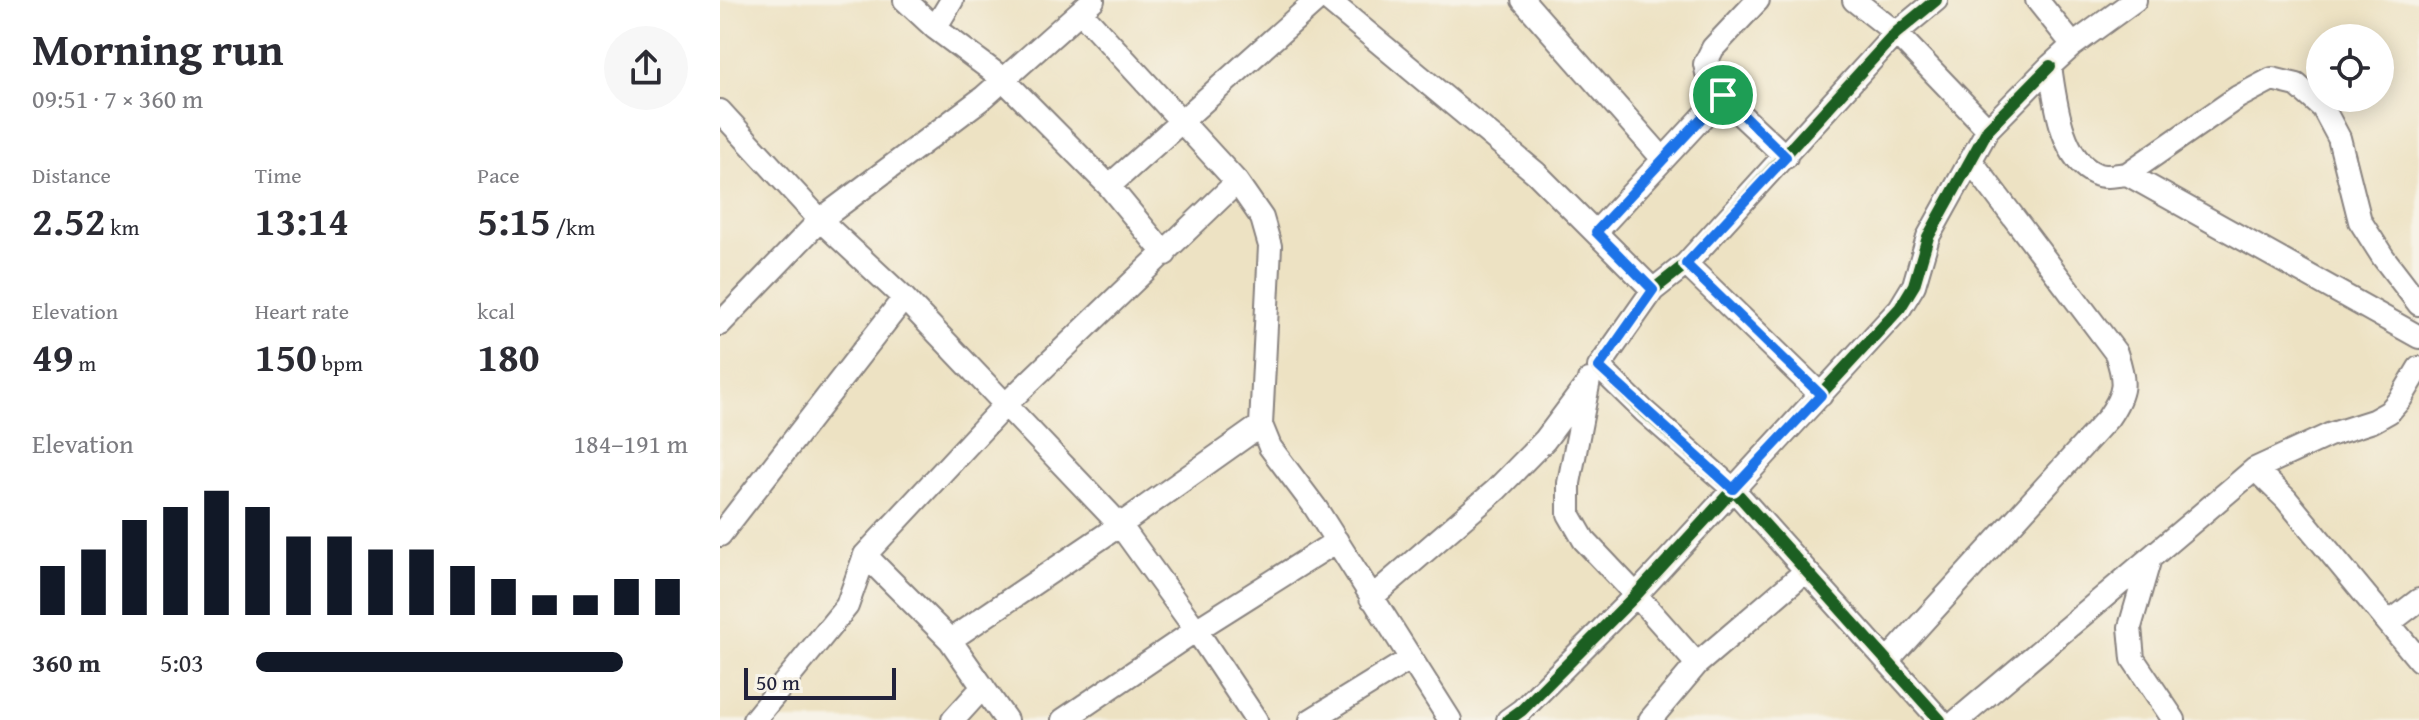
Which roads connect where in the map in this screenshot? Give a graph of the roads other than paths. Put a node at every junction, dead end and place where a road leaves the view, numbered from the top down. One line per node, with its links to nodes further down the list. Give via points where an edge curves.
1 (905, 0): 12 (street)
2 (952, 0): 12 (street)
3 (1317, 0): 19 (street)
4 (1328, 0): 28 (street, via 1536,173)
5 (1523, 0): 22 (street)
6 (1758, 0): 17 (street, via 1713,48 1705,64 1710,86)
7 (1854, 0): 13 (street)
8 (1936, 0): 13 (street)
9 (2037, 0): 14 (street)
10 (2135, 0): 14 (street)
11 (1087, 6): 16 (street); 19 (street)
12 (935, 28): 16 (street)
13 (1896, 33): 20 (street); 21 (street)
14 (2073, 45): 15 (street)
15 (2050, 66): 20 (street); 24 (street, via 2066,139 2082,166 2098,176)
16 (1002, 78): 26 (street); 27 (street)
17 (1723, 95): 21 (street); 22 (street)
18 (722, 119): 27 (street)
19 (1183, 121): 25 (street); 26 (street)
20 (1988, 129): 23 (street)
21 (1786, 157): 30 (street)
22 (1663, 159): 28 (street)
23 (1971, 161): 38 (street, via 1928,237 1914,285 1900,308); 57 (street, via 2116,353 2123,375 2122,398)
24 (2127, 174): 33 (street, via 2272,79 2297,85 2323,108 2339,138 2360,221); 35 (street)
25 (1237, 182): 29 (street); 40 (street, via 1262,218 1270,246)
26 (1109, 186): 29 (street)
27 (820, 220): 32 (street); 34 (street)
28 (1596, 232): 31 (street)
29 (1165, 254): 39 (street)
30 (1686, 264): 31 (street); 38 (street)
31 (1653, 290): 37 (street)
32 (904, 298): 39 (street); 44 (street)
33 (2419, 304)
34 (720, 324)
35 (2419, 337)
36 (2419, 368): 41 (street, via 2389,412)
37 (1594, 374): 42 (street); 49 (street, via 1569,483 1569,514 1584,540); 50 (street, via 1545,440 1496,490)
38 (1821, 395): 42 (street)
39 (1004, 406): 43 (street); 46 (street)
40 (1261, 425): 43 (street); 45 (street, via 1270,447)
41 (2255, 469): 47 (street); 52 (street)
42 (1733, 489): 48 (street); 49 (street)
43 (1120, 525): 53 (street); 54 (street)
44 (720, 535)
45 (1337, 541): 50 (street); 53 (street)
46 (865, 555): 54 (street); 61 (street, via 847,606)
47 (2150, 558): 60 (street, via 2130,627 2133,659); 71 (street)
48 (1806, 571): 57 (street); 58 (street)
49 (1636, 595): 58 (street); 68 (street)
50 (1371, 598): 55 (street)
51 (2419, 600): 52 (street)
52 (2389, 623): 56 (street)
53 (1196, 630): 64 (street); 65 (street)
54 (950, 640): 59 (street)
55 (1410, 659): 66 (street); 67 (street)
56 (2419, 660)
57 (1887, 661): 70 (street)
58 (1697, 664): 69 (street)
59 (983, 687): 62 (street); 63 (street)
60 (2172, 719)
61 (754, 720)
62 (953, 720)
63 (1006, 720)
64 (1063, 720)
65 (1256, 720)
66 (1311, 720)
67 (1450, 720)
68 (1508, 720)
69 (1650, 720)
70 (1940, 720)
71 (1958, 720)

